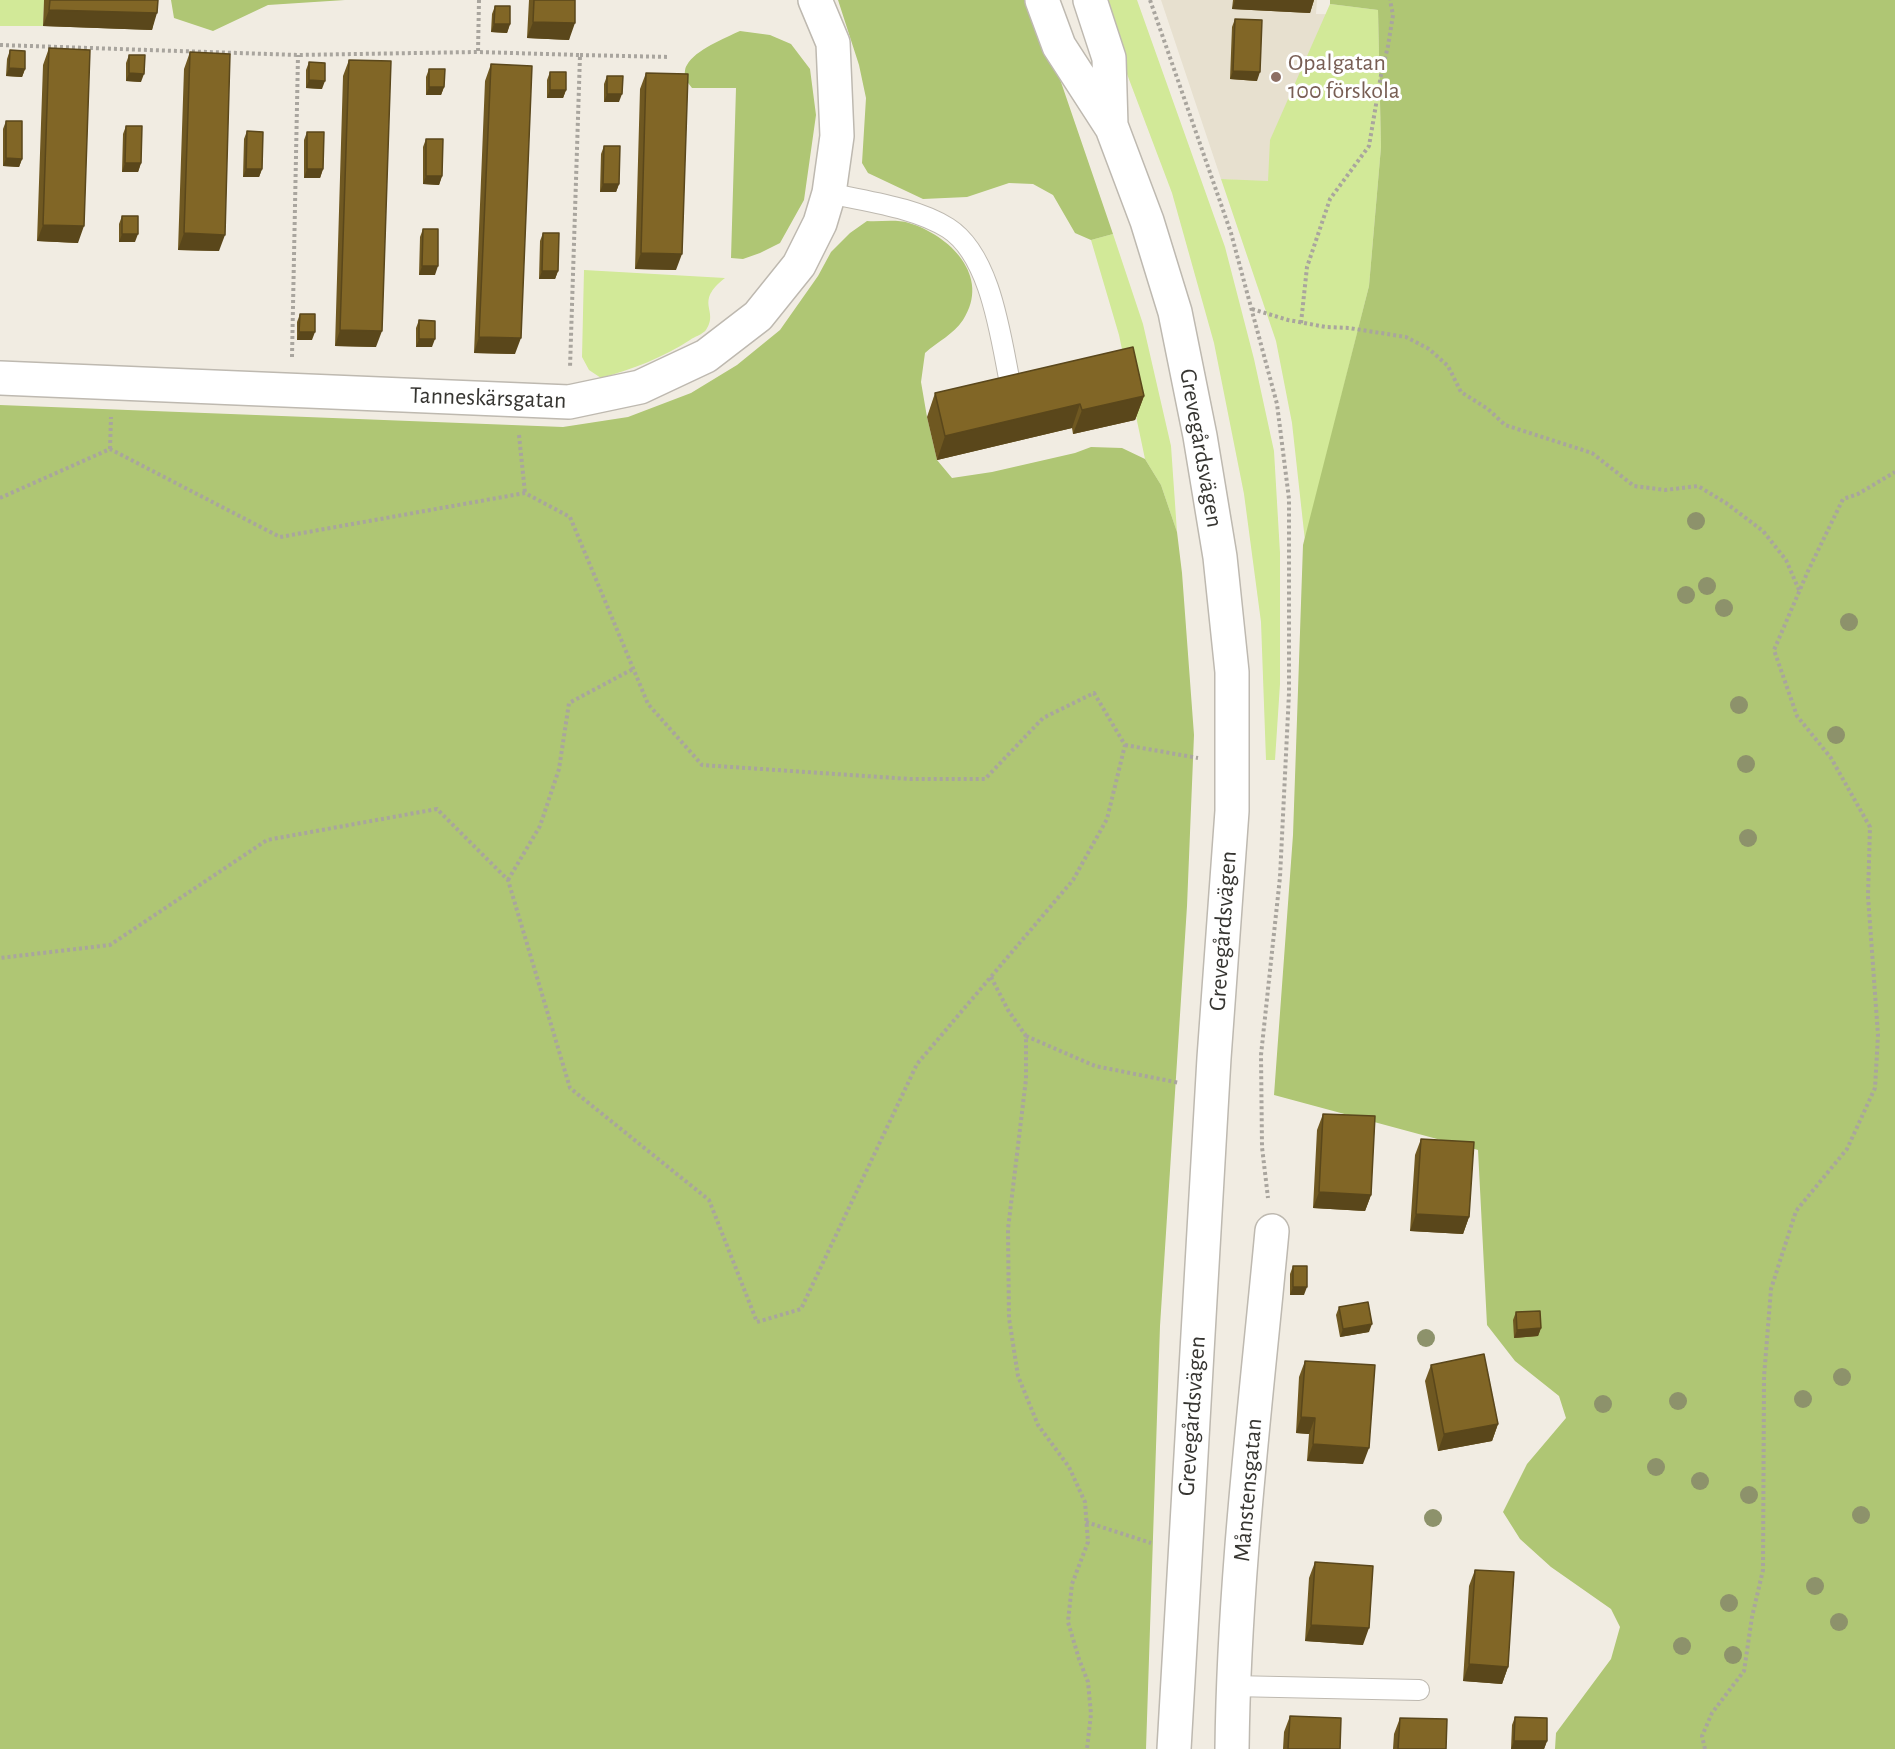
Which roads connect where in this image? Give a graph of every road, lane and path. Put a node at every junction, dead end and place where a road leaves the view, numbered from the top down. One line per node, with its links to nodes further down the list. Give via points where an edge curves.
1 (479, 0): 7 (path)
2 (815, 0): 12 (street, Tanneskärsgatan, via 833,43 837,136)
3 (1042, 0): 11 (street, Grevegårdsvägen, via 1059,46)
4 (1090, 0): 11 (street, Grevegårdsvägen, via 1109,58)
5 (1390, 0): 14 (path, via 1393,15 1369,146 1330,200 1307,267)
6 (0, 45): 8 (path)
7 (478, 52): 8 (path); 9 (path)
8 (298, 55): 17 (path)
9 (580, 55): 10 (path); 19 (path)
10 (670, 57)
11 (1112, 128): 26 (street, Grevegårdsvägen, via 1175,312 1200,435 1220,557 1232,672)
12 (829, 193): 16 (lane, via 923,217 949,229 965,244 984,274 994,304); 19 (street, Tanneskärsgatan, via 820,223 799,265 758,316 706,356 640,387)
13 (1252, 309): 14 (path)
14 (1301, 322): 23 (path, via 1406,337 1429,349 1448,366 1461,392 1505,425 1592,453 1634,486 1665,490 1698,486 1762,531 1786,560)
15 (0, 378): 17 (street, Tanneskärsgatan)
16 (1011, 388)
17 (291, 391): 18 (street, Tanneskärsgatan)
18 (515, 400): 19 (street, Tanneskärsgatan); 21 (path)
19 (569, 402)
20 (1895, 472): 23 (path, via 1843,499)
21 (525, 494): 22 (path, via 280,537 110,449); 24 (path, via 570,517)
22 (0, 498)
23 (1799, 591): 40 (path, via 1774,650 1797,717 1831,758 1870,826 1868,896 1878,1035 1875,1088 1847,1149 1796,1211 1771,1289 1764,1377 1763,1570 1744,1671 1712,1713 1702,1736)
24 (633, 669): 25 (path, via 648,704 702,765 910,779 985,779 1043,718 1094,693); 27 (path, via 569,704 559,769 540,826)
25 (1125, 745): 26 (path); 29 (path, via 1107,819 1073,880)
26 (1232, 761): 31 (street, Grevegårdsvägen, via 1232,811)
27 (508, 880): 28 (path, via 437,809 267,840 110,945); 29 (path, via 570,1088 709,1200 757,1322 801,1309 917,1064)
28 (0, 958)
29 (991, 977): 30 (path)
30 (1026, 1036): 31 (path, via 1095,1065); 33 (path, via 1026,1079 1008,1229 1009,1318 1018,1376 1038,1425 1069,1467 1085,1502)
31 (1212, 1087): 34 (street, Grevegårdsvägen)
32 (1272, 1231): 35 (street, Månstensgatan)
33 (1086, 1522): 34 (path); 37 (path, via 1088,1542 1072,1584 1068,1622 1088,1682 1091,1714)
34 (1184, 1550): 38 (street, Grevegårdsvägen)
35 (1232, 1686): 36 (lane); 39 (street, Månstensgatan)
36 (1419, 1690)
37 (1087, 1749)
38 (1174, 1749)
39 (1232, 1749)
40 (1705, 1749)

